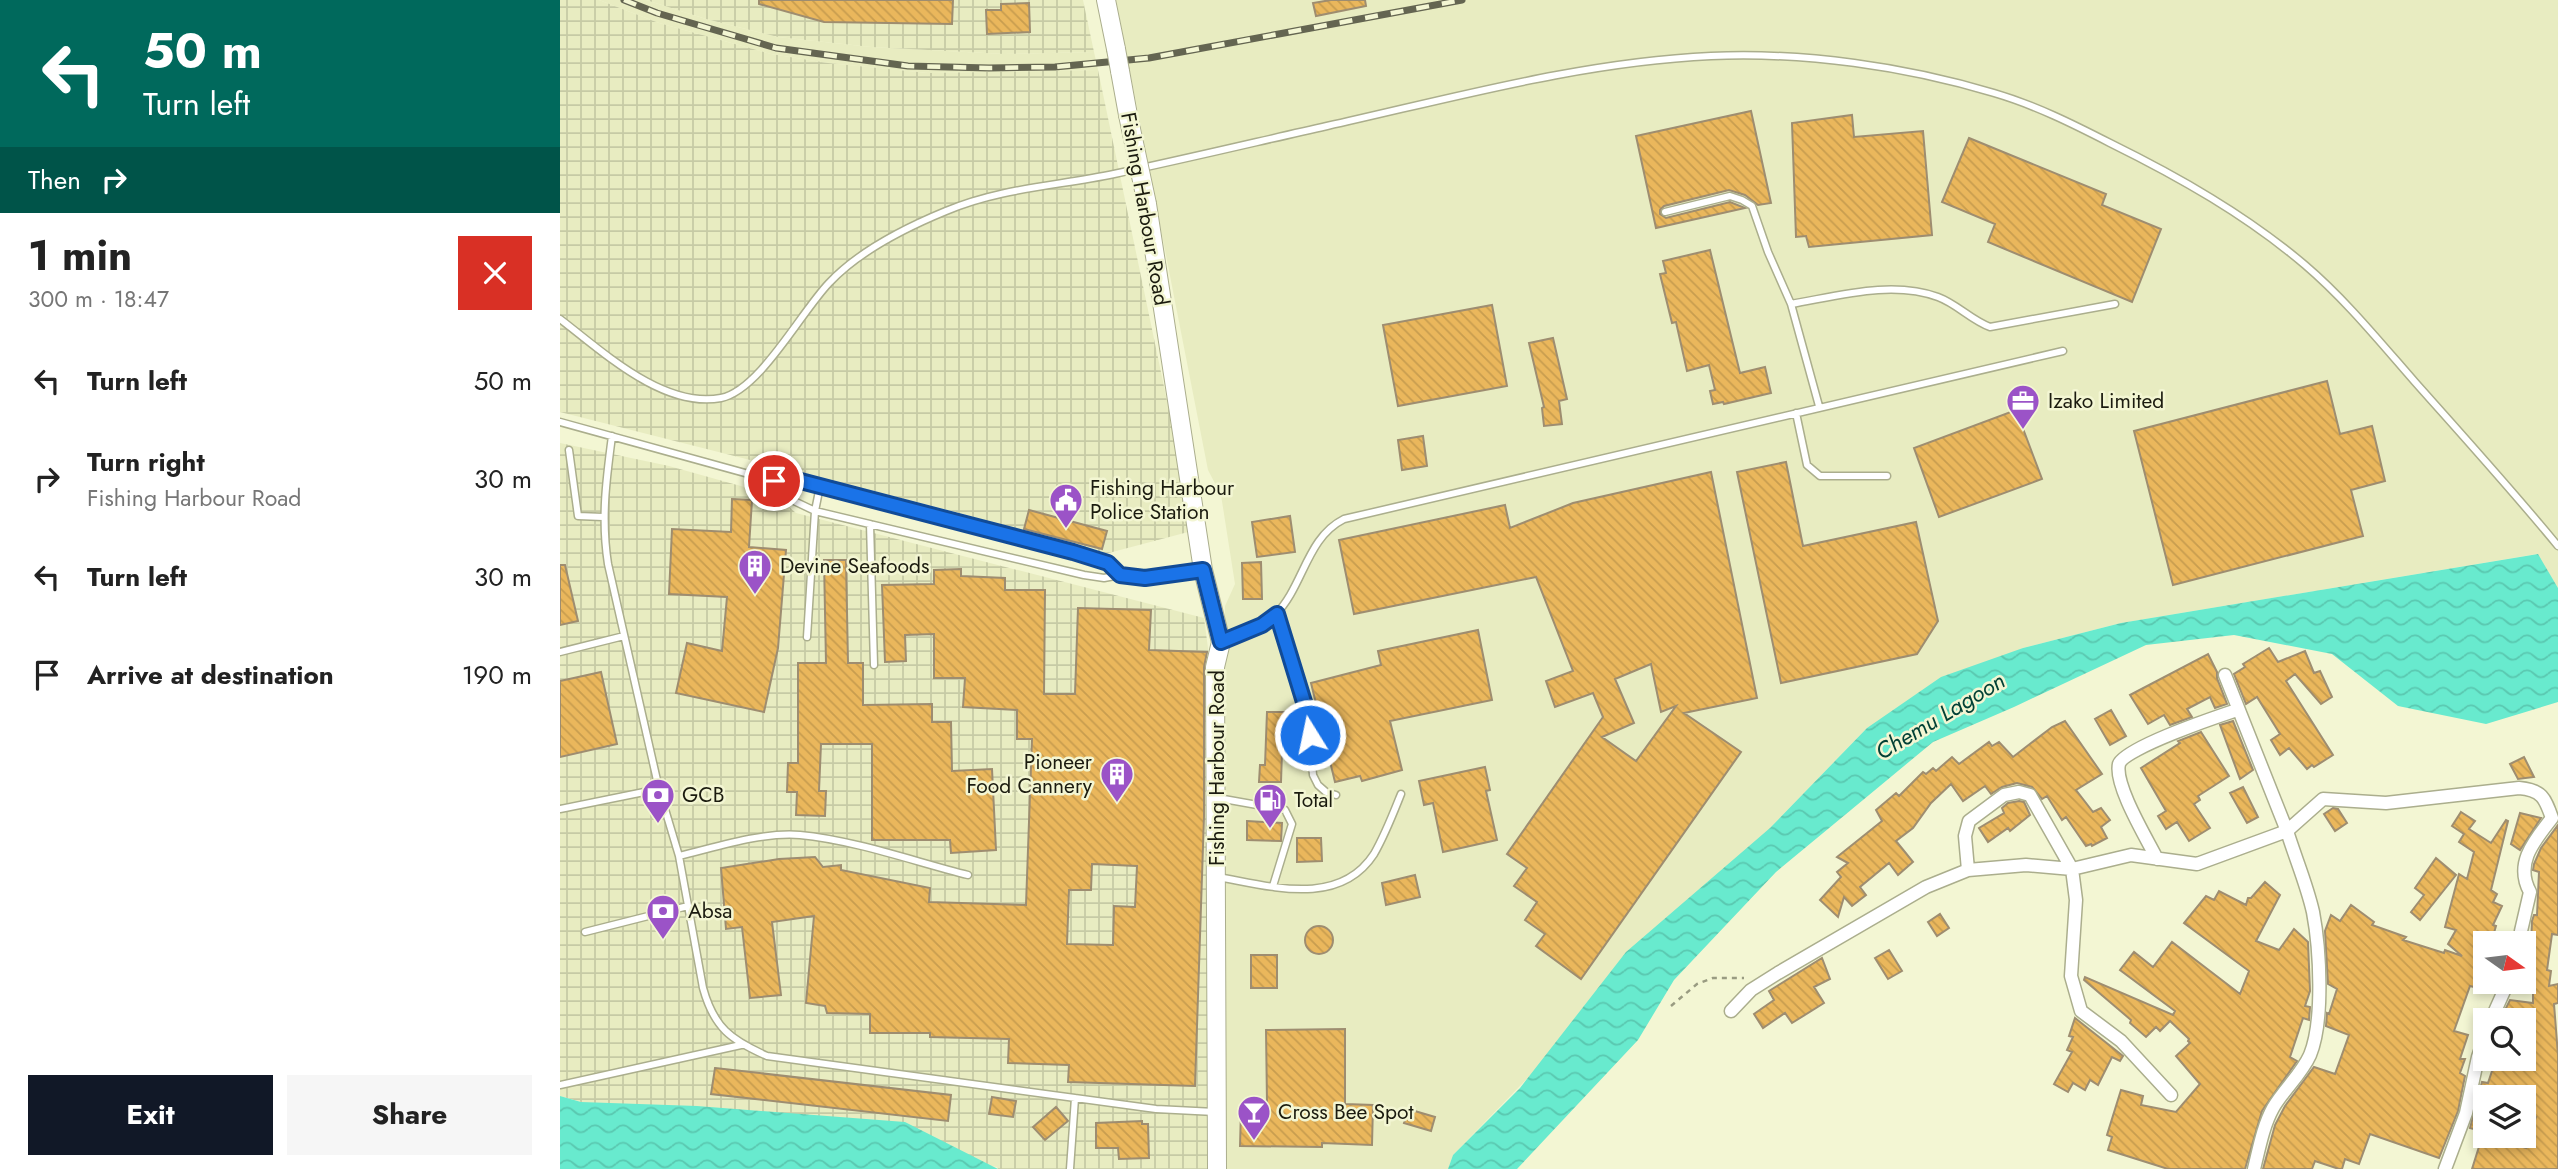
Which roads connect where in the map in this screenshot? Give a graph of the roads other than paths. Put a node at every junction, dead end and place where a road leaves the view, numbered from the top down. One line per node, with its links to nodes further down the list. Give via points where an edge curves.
1 (1106, 0): 19 (street, Fishing Harbour Road, bridge, via 1147,204)
2 (1665, 212): 3 (lane, via 1730,197 1752,206)
3 (1791, 304): 4 (lane, via 1881,289 1918,291 1940,298 1990,327); 7 (lane)
4 (2115, 304)
5 (560, 319): 18 (lane, via 642,380 698,399 724,398 758,373 827,285 867,251 944,212 1006,190 1108,175 1577,71 1713,56 1848,62 1994,93 2053,114 2175,175 2238,216 2306,266 2358,317)
6 (2063, 351): 7 (lane)
7 (1819, 406): 8 (lane)
8 (1796, 413): 12 (lane, via 1812,471 1820,476); 21 (lane, via 1344,519 1320,538)
9 (560, 422): 10 (lane)
10 (612, 436): 13 (lane); 16 (lane)
11 (569, 450): 16 (lane, via 578,516)
12 (1887, 476)
13 (774, 481): 14 (lane, via 789,478); 15 (lane, via 794,501)
14 (820, 486): 15 (lane); 20 (lane, via 1097,558)
15 (815, 511): 17 (lane); 23 (lane)
16 (603, 517): 22 (lane)
17 (870, 524): 20 (lane, via 1084,575); 26 (lane)
18 (2558, 547)
19 (1203, 570): 20 (lane, via 1145,578); 24 (street, Fishing Harbour Road)
20 (1120, 575)
21 (1277, 614): 24 (lane); 31 (lane, via 1308,715 1313,775 1326,792)
22 (624, 636): 25 (lane); 29 (lane)
23 (807, 637)
24 (1221, 642): 32 (street, Fishing Harbour Road, via 1215,667)
25 (560, 652)
26 (874, 665)
27 (2225, 675): 28 (street)
28 (2237, 710): 34 (street); 36 (street, via 2138,749 2119,764 2120,783)
29 (659, 789): 33 (lane); 35 (lane)
30 (1401, 794): 41 (lane, via 1373,855 1360,870 1336,886)
31 (1336, 795)
32 (1216, 797): 40 (street, Fishing Harbour Road); 41 (lane, via 1285,810 1292,824)
33 (560, 809)
34 (2287, 831): 36 (street, via 2197,864); 43 (street, via 2323,799 2386,803 2532,789 2545,798 2552,818 2527,851 2523,880 2530,891); 54 (street, via 2313,912 2319,1009 2309,1057 2274,1106)
35 (679, 856): 39 (lane, via 765,837 800,835); 42 (lane)
36 (2157, 859): 37 (street, via 2131,855)
37 (2072, 869): 38 (street, via 2026,865); 38 (street, via 2030,795 2019,792 2004,795 1969,821 1965,836); 49 (street, via 2076,900 2071,976 2081,1011 2121,1041)
38 (1968, 870): 45 (street, via 1926,887 1778,973 1751,990)
39 (968, 875)
40 (1216, 877): 41 (lane); 51 (street, Fishing Harbour Road)
41 (1272, 886)
42 (688, 906): 44 (lane); 46 (lane, via 709,1010 724,1032)
43 (2522, 931)
44 (585, 932)
45 (1731, 1011)
46 (741, 1045): 48 (lane); 50 (lane, via 767,1056)
47 (2475, 1071): 55 (street, via 2466,1113)
48 (560, 1085)
49 (2171, 1095)
50 (1075, 1098): 51 (lane, via 1156,1110); 52 (lane)
51 (1219, 1112): 53 (street, Fishing Harbour Road)
52 (1070, 1169)
53 (1217, 1169)
54 (2254, 1169)
55 (2445, 1169)

